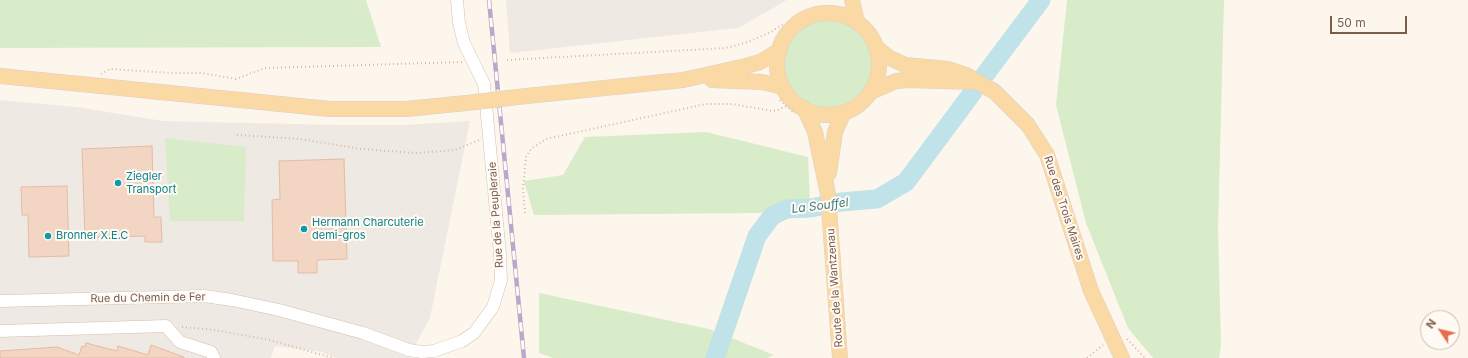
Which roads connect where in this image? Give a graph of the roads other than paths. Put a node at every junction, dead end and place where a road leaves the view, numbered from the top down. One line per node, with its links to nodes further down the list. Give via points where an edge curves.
1 (457, 0): 18 (street, Rue de la Peupleraie, via 462,36 484,84 500,254 501,280 494,308 474,333 462,341 434,351 409,350)
2 (826, 0): 4 (main road)
3 (852, 0): 5 (main road)
4 (818, 14): 5 (main road, via 838,14); 7 (main road, via 790,30)
5 (857, 22): 6 (main road, via 869,33)
6 (877, 48): 10 (main road, Rue des Trois Maires, via 905,65 956,71); 11 (main road, via 878,71)
7 (780, 50): 9 (main road, via 760,62); 12 (main road, via 778,62)
8 (0, 76): 9 (main road, bridge, via 330,109 406,110)
9 (682, 80): 12 (main road, via 751,81)
10 (975, 82): 11 (main road, Rue des Trois Maires, via 896,81); 21 (main road, Rue des Trois Maires, via 995,92 1007,102 1028,125 1048,155 1091,291)
11 (870, 92): 14 (main road, via 863,101)
12 (781, 93): 13 (main road, via 792,99)
13 (799, 111): 14 (main road, via 830,115); 15 (main road, Route de la Wantzenau, via 815,132)
14 (844, 112): 15 (main road, Route de la Wantzenau, via 832,146)
15 (829, 201): 20 (main road, Route de la Wantzenau)
16 (0, 301): 18 (street, Rue du Chemin de Fer, via 204,296 249,303)
17 (0, 331): 19 (street, via 166,326 180,342 211,352)
18 (363, 333)
19 (214, 358)
20 (840, 358)
21 (1122, 358)

